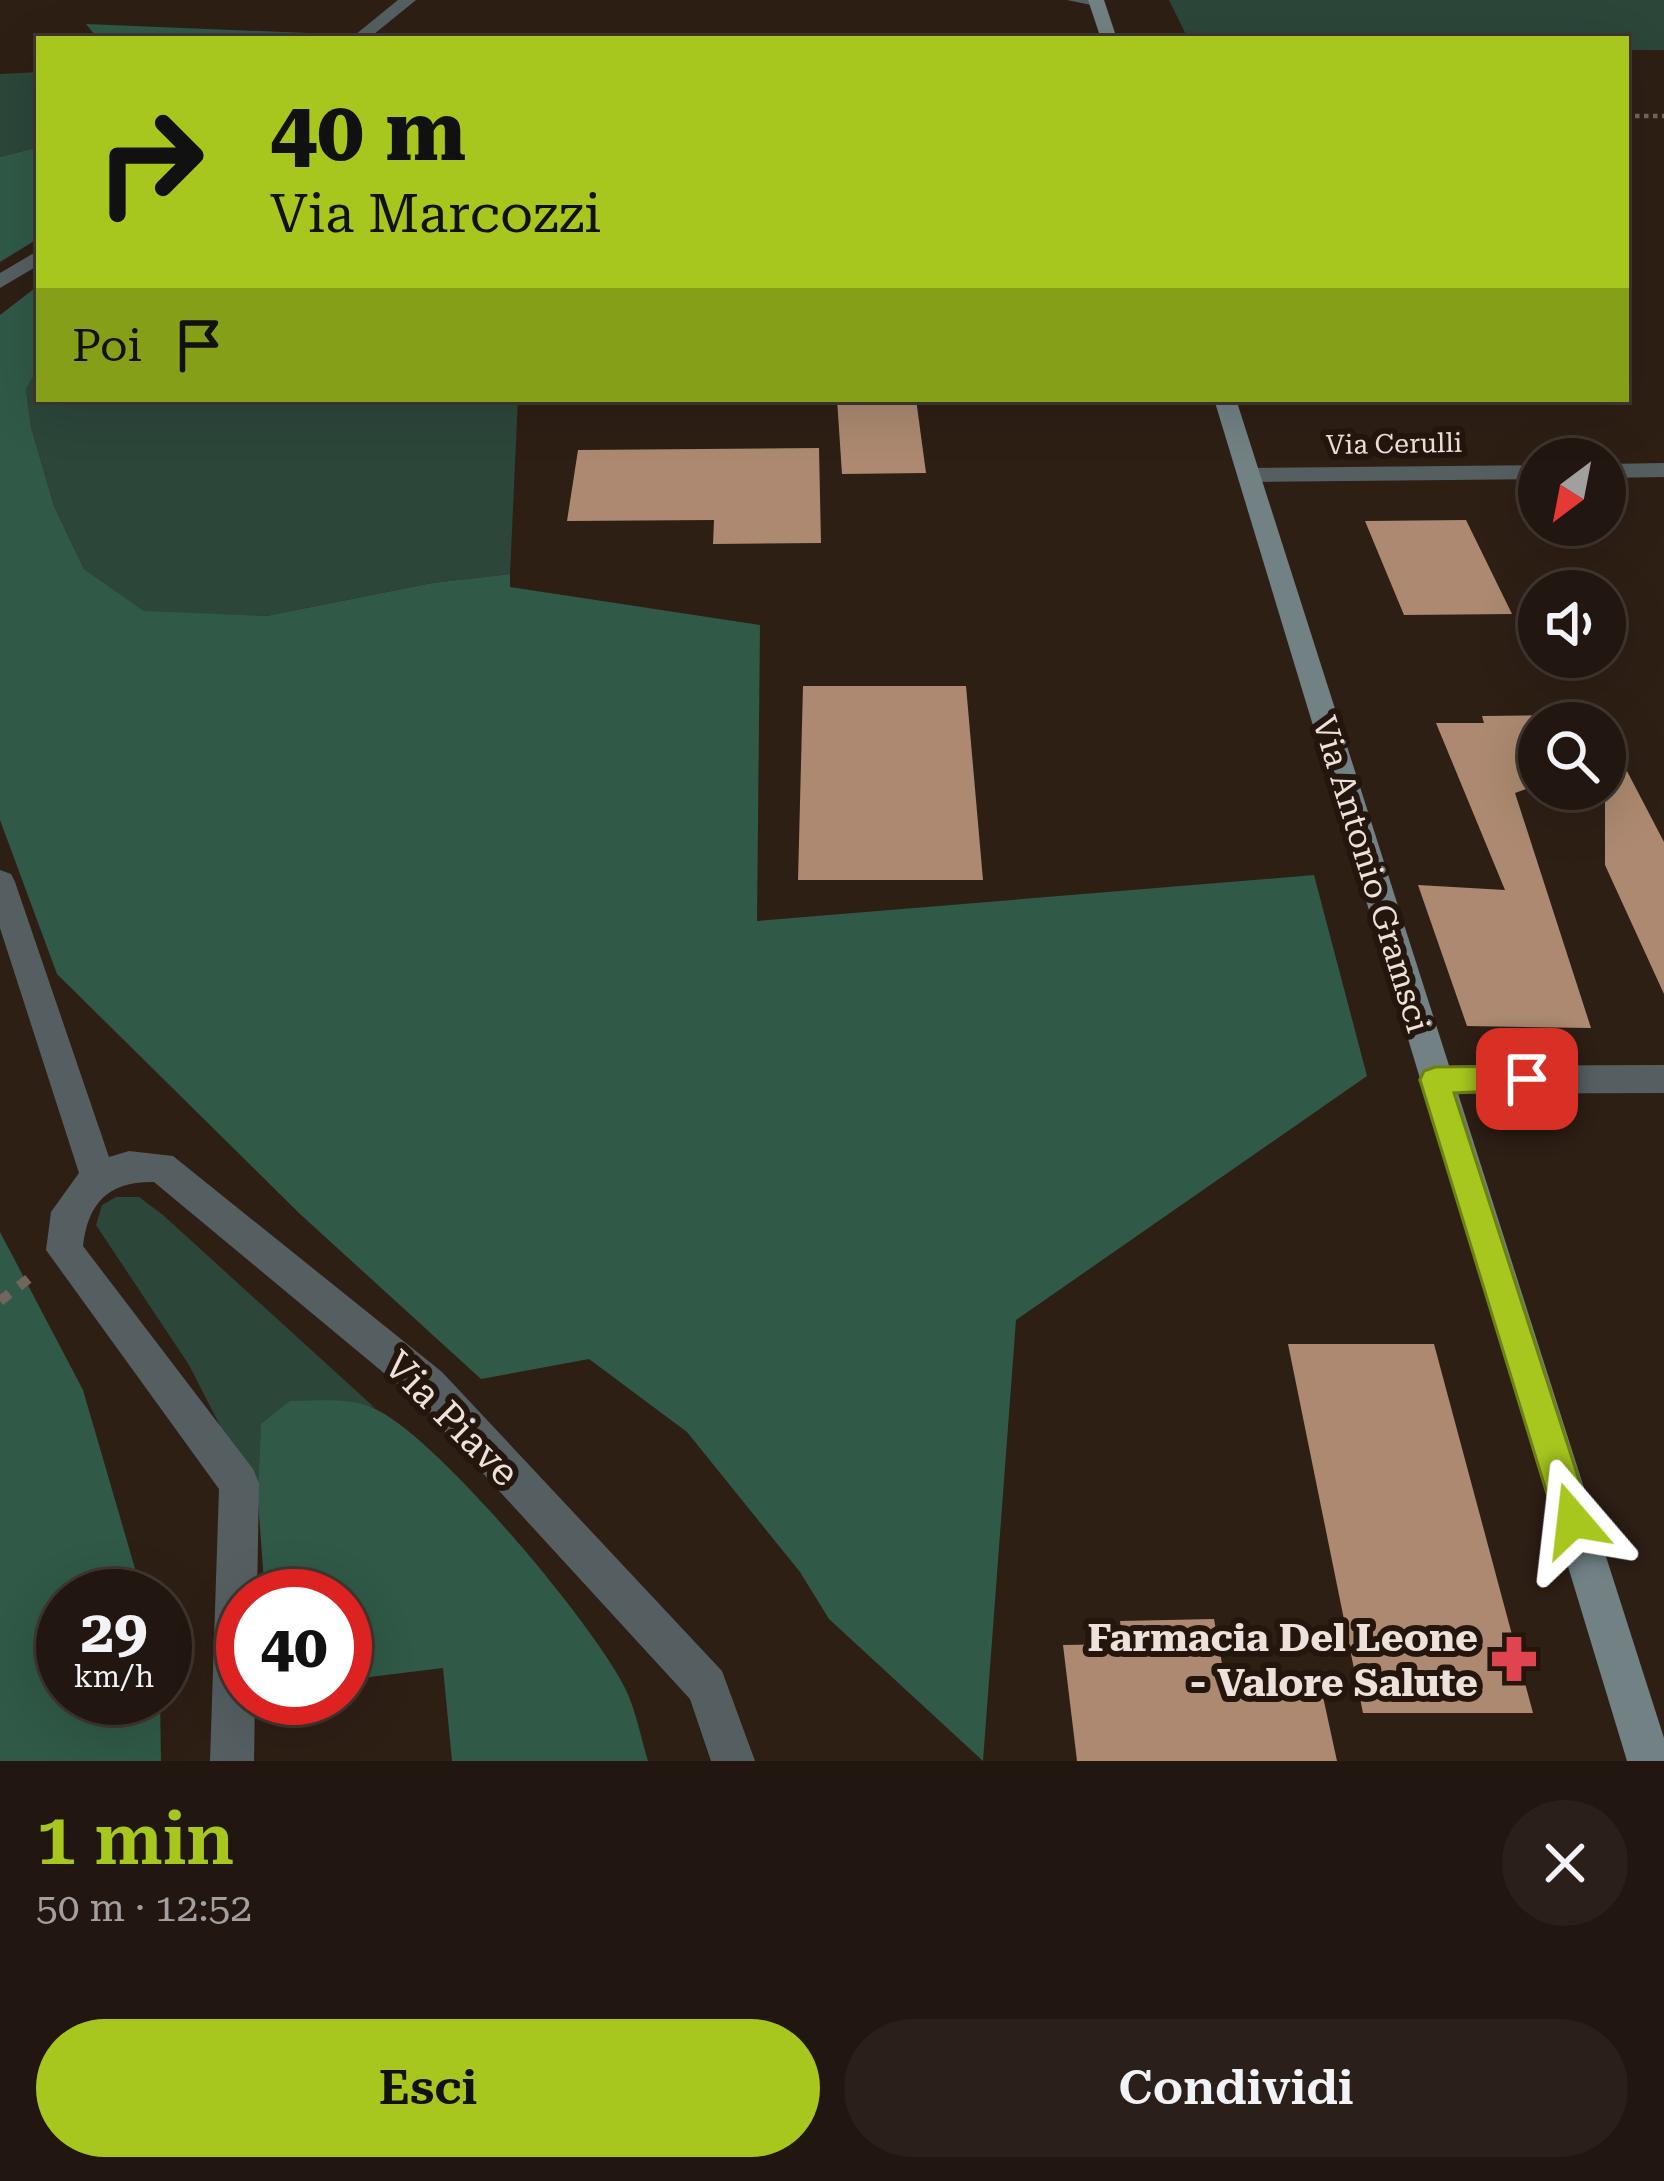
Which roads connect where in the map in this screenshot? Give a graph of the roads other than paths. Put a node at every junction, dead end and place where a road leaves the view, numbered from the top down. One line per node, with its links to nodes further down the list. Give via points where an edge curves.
1 (408, 0): 4 (street)
2 (1075, 0): 3 (street)
3 (1096, 0): 5 (street)
4 (362, 36)
5 (1108, 36)
6 (36, 258): 7 (street)
7 (0, 282)
8 (1226, 402): 12 (street, Via Antonio Gramsci)
9 (1626, 470): 10 (street)
10 (1664, 470)
11 (1518, 472): 12 (street, Via Cerulli)
12 (1249, 475): 15 (street, Via Antonio Gramsci)
13 (0, 882): 16 (street)
14 (1664, 1079): 15 (street)
15 (1435, 1080): 19 (street, Via Antonio Gramsci)
16 (98, 1176): 17 (street, via 69,1212 64,1250 239,1483); 18 (street, Via Piave, via 128,1166 160,1168 428,1385 706,1686)
17 (232, 1761)
18 (733, 1761)
19 (1649, 1761)

